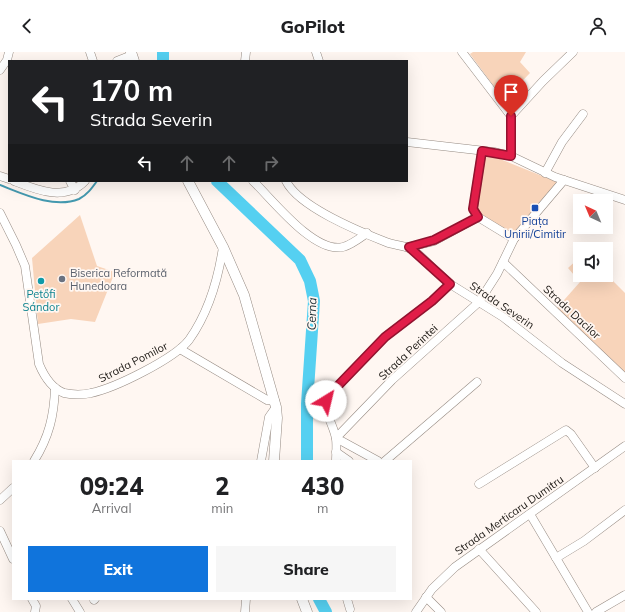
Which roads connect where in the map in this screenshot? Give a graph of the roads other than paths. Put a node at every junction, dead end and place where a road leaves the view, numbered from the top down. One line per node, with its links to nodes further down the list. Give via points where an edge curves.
1 (462, 52): 8 (street)
2 (573, 52): 8 (street)
3 (132, 56): 5 (street)
4 (8, 58): 6 (street)
5 (120, 60)
6 (0, 70)
7 (583, 114): 12 (street, via 562,142)
8 (511, 116): 11 (street)
9 (408, 142): 10 (street)
10 (482, 151): 11 (street); 23 (street, via 473,209)
11 (511, 156): 12 (street)
12 (545, 173): 13 (street)
13 (564, 180): 21 (street); 25 (street, Strada Perintei)
14 (17, 182): 20 (street, via 51,193)
15 (71, 182): 20 (street)
16 (84, 182): 20 (street)
17 (189, 182): 26 (main road)
18 (254, 182): 24 (street, via 295,224 319,242 337,247 344,246)
19 (287, 182): 24 (street, Strada Severin, via 302,200)
20 (75, 190)
21 (625, 200)
22 (0, 214): 34 (street, via 25,266 39,364)
23 (478, 217): 25 (street); 27 (street, via 434,240)
24 (367, 233): 27 (street, Strada Severin)
25 (514, 239): 28 (street, Strada Perintei)
26 (223, 247): 31 (street, Strada Pomilor, via 210,300 196,329); 35 (main road, via 251,315)
27 (409, 247): 29 (street, Strada Severin)
28 (503, 262): 30 (street, Strada Perintei); 32 (street, Strada Dacilor)
29 (450, 284): 30 (street, Strada Severin); 37 (street, via 385,337 330,394 326,401 327,410)
30 (479, 302): 36 (street, Strada Severin, via 503,317 562,363); 37 (street, Strada Perintei, via 392,380)
31 (180, 349): 34 (street, Strada Pomilor, via 138,374 91,393 71,394); 35 (street)
32 (625, 378)
33 (477, 382): 46 (street)
34 (55, 388): 40 (street, via 52,423)
35 (275, 404): 41 (street, via 269,417); 42 (main road, via 277,418)
36 (625, 404)
37 (336, 438): 39 (street); 45 (street)
38 (625, 446): 47 (street, Strada Merticaru Dumitru)
39 (336, 452): 43 (street); 44 (street)
40 (35, 460)
41 (261, 460)
42 (274, 460)
43 (336, 460)
44 (348, 460)
45 (376, 460)
46 (386, 460)
47 (595, 468): 48 (street, via 572,434 566,430); 52 (street, Strada Merticaru Dumitru)
48 (479, 484)
49 (12, 489): 50 (street)
50 (0, 500)
51 (625, 510): 56 (street, via 584,541)
52 (530, 514): 54 (street, Strada Merticaru Dumitru); 56 (street)
53 (0, 531): 55 (street)
54 (479, 549): 58 (street, Strada Merticaru Dumitru, via 455,567); 71 (street)
55 (12, 556)
56 (556, 558): 72 (street)
57 (625, 595): 73 (street)
58 (426, 597): 69 (street, Strada Merticaru Dumitru); 70 (street)
59 (33, 600): 65 (street, via 36,606)
60 (73, 600): 66 (street)
61 (246, 600): 67 (street)
62 (302, 600): 68 (main road)
63 (347, 600): 64 (street)
64 (350, 609)
65 (35, 612)
66 (80, 612)
67 (245, 612)
68 (307, 612)
69 (416, 612)
70 (441, 612)
71 (536, 612)
72 (588, 612)
73 (596, 612)

